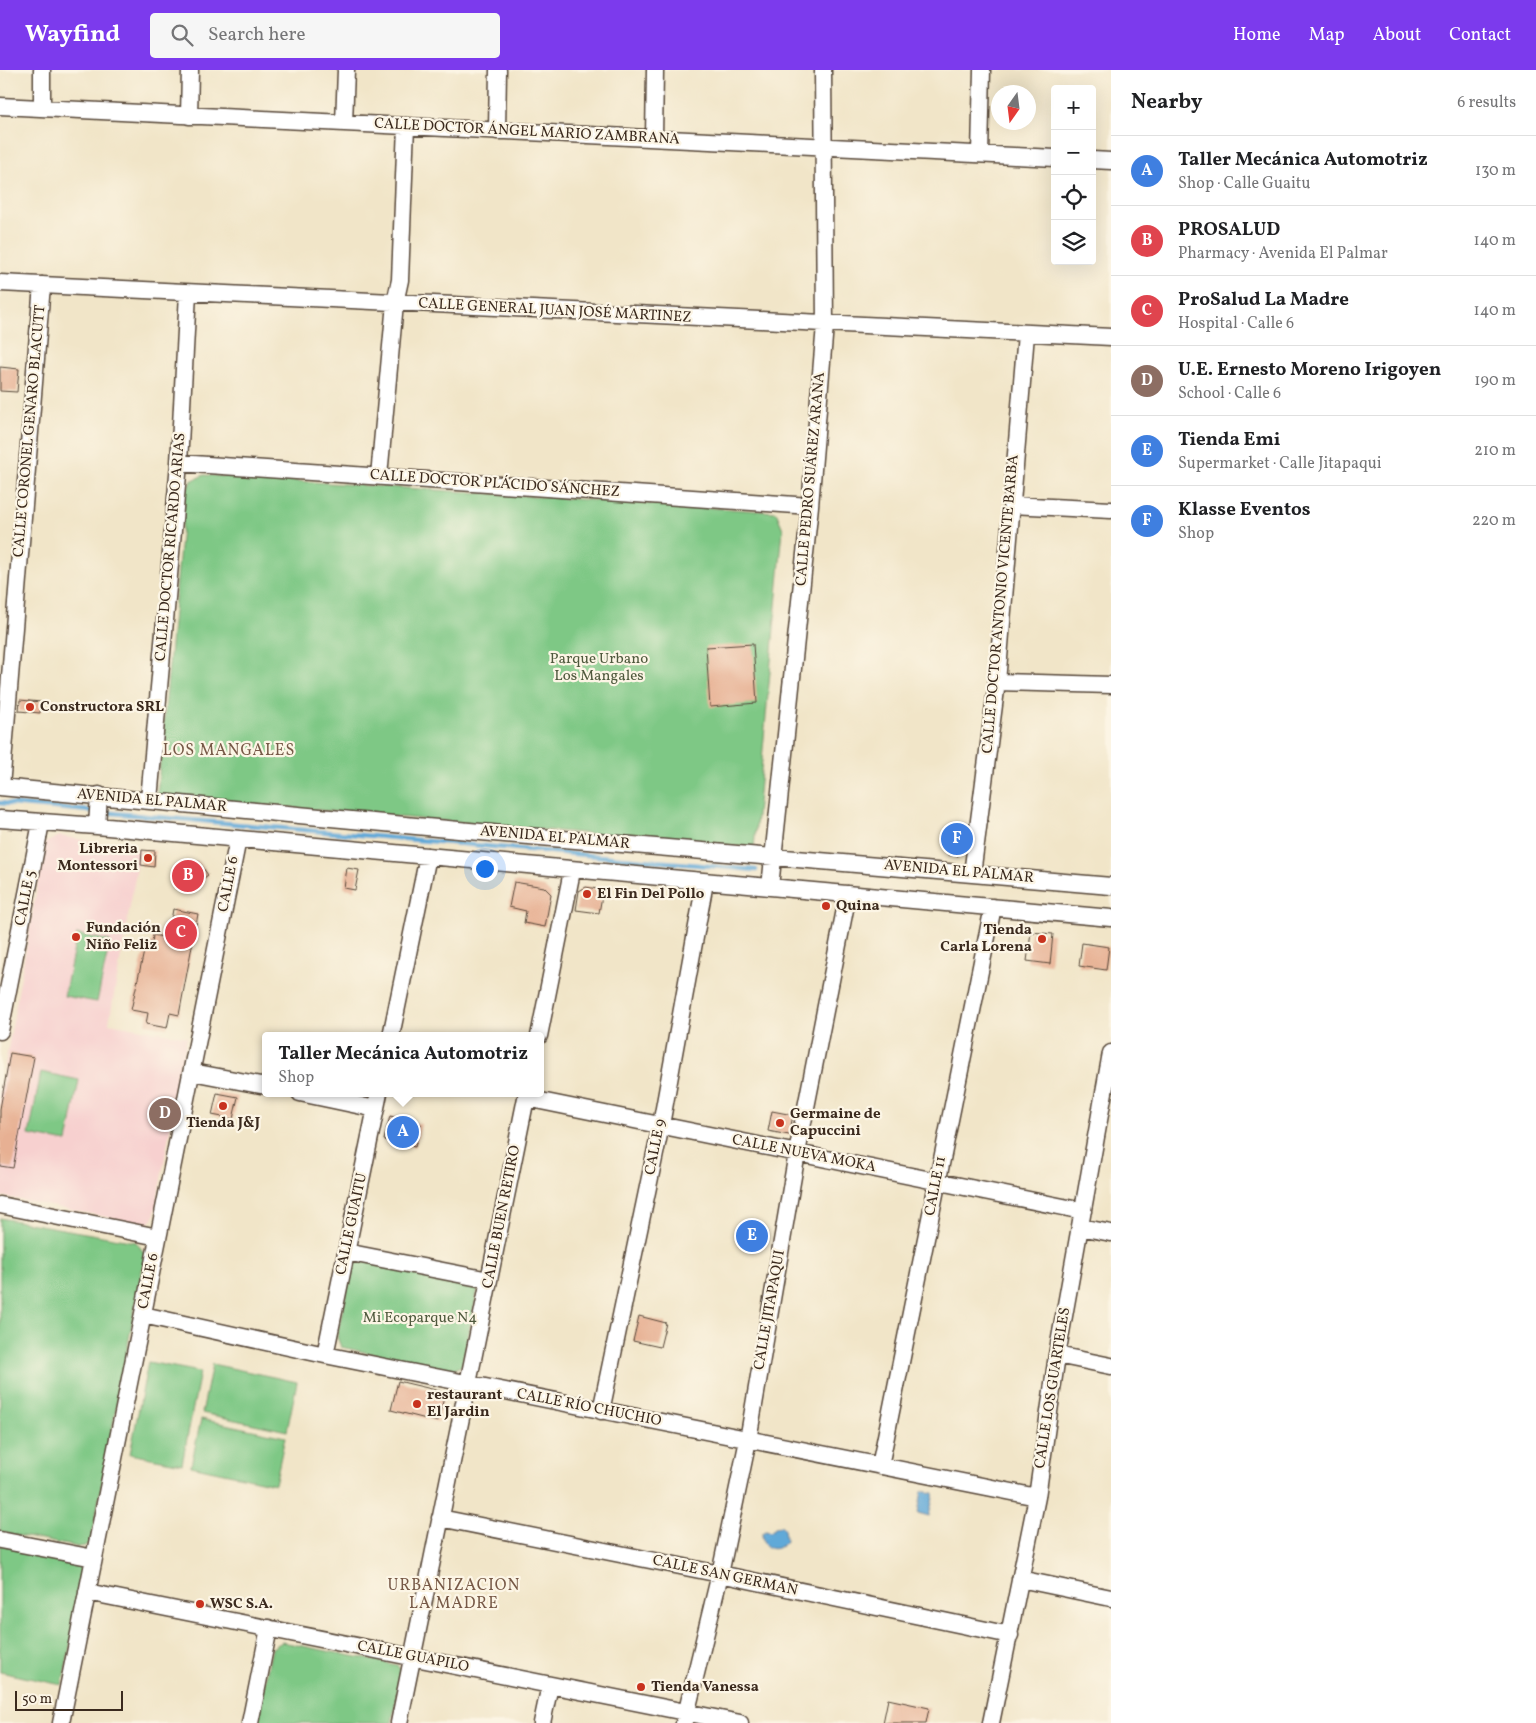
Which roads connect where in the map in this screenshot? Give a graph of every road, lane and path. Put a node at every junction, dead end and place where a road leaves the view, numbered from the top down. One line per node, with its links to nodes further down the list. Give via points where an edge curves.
1 (42, 70): 9 (street)
2 (190, 70): 10 (street)
3 (346, 70): 11 (street)
4 (498, 70): 13 (street)
5 (655, 70): 14 (street)
6 (823, 70): 15 (street, CALLE PEDRO SUÁREZ ARANA)
7 (982, 70): 16 (street)
8 (0, 106): 9 (street, CALLE DOCTOR ÁNGEL MARIO ZAMBRANA)
9 (42, 108): 10 (street, CALLE DOCTOR ÁNGEL MARIO ZAMBRANA)
10 (189, 116): 11 (street, CALLE DOCTOR ÁNGEL MARIO ZAMBRANA)
11 (344, 123): 12 (street, CALLE DOCTOR ÁNGEL MARIO ZAMBRANA)
12 (406, 126): 13 (street, CALLE DOCTOR ÁNGEL MARIO ZAMBRANA); 23 (street, via 400,280)
13 (498, 131): 14 (street, CALLE DOCTOR ÁNGEL MARIO ZAMBRANA)
14 (654, 138): 15 (street, CALLE DOCTOR ÁNGEL MARIO ZAMBRANA)
15 (824, 147): 16 (street, CALLE DOCTOR ÁNGEL MARIO ZAMBRANA); 24 (street, CALLE PEDRO SUÁREZ ARANA)
16 (980, 154): 17 (street, CALLE DOCTOR ÁNGEL MARIO ZAMBRANA)
17 (1051, 158)
18 (1096, 160): 19 (street)
19 (1111, 161)
20 (0, 283): 21 (street, CALLE GENERAL JUAN JOSÉ MARTINEZ)
21 (42, 285): 22 (street, CALLE GENERAL JUAN JOSÉ MARTINEZ); 34 (street, CALLE CORONEL GENARO BLACUTT)
22 (188, 293): 23 (street, CALLE GENERAL JUAN JOSÉ MARTINEZ); 27 (street, CALLE DOCTOR RICARDO ARIAS)
23 (395, 303): 24 (street, CALLE GENERAL JUAN JOSÉ MARTINEZ); 28 (street)
24 (826, 325): 25 (street, CALLE GENERAL JUAN JOSÉ MARTINEZ); 30 (street, CALLE PEDRO SUÁREZ ARANA)
25 (1026, 334): 26 (street, CALLE GENERAL JUAN JOSÉ MARTINEZ); 29 (street, CALLE DOCTOR ANTONIO VICENTE BARBA)
26 (1111, 338)
27 (179, 463): 28 (street, CALLE DOCTOR PLÁCIDO SÁNCHEZ); 35 (street, CALLE DOCTOR RICARDO ARIAS)
28 (379, 476): 30 (street, CALLE DOCTOR PLÁCIDO SÁNCHEZ)
29 (1011, 504): 31 (street); 32 (street, CALLE DOCTOR ANTONIO VICENTE BARBA)
30 (810, 506): 42 (street, CALLE PEDRO SUÁREZ ARANA)
31 (1111, 510)
32 (997, 682): 33 (street); 44 (street, CALLE DOCTOR ANTONIO VICENTE BARBA)
33 (1111, 685)
34 (1, 787): 36 (street, AVENIDA EL PALMAR)
35 (148, 800): 36 (street, AVENIDA EL PALMAR); 40 (street, AVENIDA EL PALMAR)
36 (98, 811): 38 (street, AVENIDA EL PALMAR); 39 (street, AVENIDA EL PALMAR)
37 (0, 819): 38 (street, AVENIDA EL PALMAR)
38 (41, 823): 51 (street, CALLE 5)
39 (238, 839): 41 (street, AVENIDA EL PALMAR); 55 (street, CALLE 6)
40 (467, 846): 41 (street, AVENIDA EL PALMAR); 42 (street, AVENIDA EL PALMAR); 43 (street, AVENIDA EL PALMAR)
41 (428, 856): 52 (street)
42 (774, 856): 44 (street, AVENIDA EL PALMAR); 47 (street, CALLE PEDRO SUÁREZ ARANA)
43 (572, 871): 45 (street, AVENIDA EL PALMAR); 53 (street)
44 (972, 874): 46 (street, AVENIDA EL PALMAR)
45 (705, 882): 47 (street, AVENIDA EL PALMAR); 61 (street, CALLE 9)
46 (1111, 886)
47 (770, 887): 48 (street, AVENIDA EL PALMAR)
48 (848, 894): 49 (street, AVENIDA EL PALMAR); 62 (street, CALLE JITAPAQUI)
49 (992, 907): 50 (street, AVENIDA EL PALMAR); 63 (street, CALLE 11)
50 (1111, 918)
51 (0, 1031)
52 (392, 1032)
53 (540, 1032)
54 (1111, 1053): 65 (street, CALLE LOS GUARTELES)
55 (192, 1072): 56 (street); 68 (street, CALLE 6)
56 (262, 1085)
57 (339, 1097): 60 (street)
58 (526, 1097): 70 (street, CALLE BUEN RETIRO)
59 (531, 1097): 61 (street, CALLE NUEVA MOKA)
60 (378, 1101): 69 (street, CALLE GUAITU)
61 (660, 1125): 62 (street, CALLE NUEVA MOKA); 76 (street, CALLE 9)
62 (797, 1153): 63 (street, CALLE NUEVA MOKA); 77 (street, CALLE JITAPAQUI)
63 (938, 1181): 65 (street, CALLE NUEVA MOKA); 78 (street, CALLE 11)
64 (0, 1206): 68 (street)
65 (1083, 1210): 66 (street, CALLE LOS GUARTELES)
66 (1080, 1227): 67 (street); 73 (street, CALLE LOS GUARTELES)
67 (1111, 1233)
68 (158, 1237): 71 (street, CALLE 6)
69 (346, 1252): 70 (street); 72 (street, CALLE GUAITU)
70 (489, 1280): 75 (street, CALLE BUEN RETIRO)
71 (143, 1315): 72 (street, CALLE RÍO CHUCHIO); 82 (street, CALLE 6)
72 (325, 1355): 75 (street, CALLE RÍO CHUCHIO)
73 (1057, 1355): 74 (street); 79 (street, CALLE LOS GUARTELES)
74 (1111, 1366)
75 (468, 1384): 76 (street, CALLE RÍO CHUCHIO); 80 (street, CALLE BUEN RETIRO)
76 (601, 1411): 77 (street, CALLE RÍO CHUCHIO)
77 (748, 1440): 78 (street, CALLE RÍO CHUCHIO); 83 (street, CALLE JITAPAQUI)
78 (880, 1466): 79 (street, CALLE RÍO CHUCHIO)
79 (1037, 1497): 84 (street, CALLE LOS GUARTELES)
80 (440, 1518): 83 (street, CALLE SAN GERMAN); 89 (street, CALLE BUEN RETIRO)
81 (0, 1540): 82 (street)
82 (94, 1558): 85 (street, CALLE 6)
83 (720, 1574): 88 (street, CALLE SAN GERMAN); 91 (street, CALLE JITAPAQUI)
84 (1020, 1579): 86 (street); 88 (street, CALLE LOS GUARTELES)
85 (87, 1592): 87 (street, CALLE GUAPILO); 92 (street, CALLE 6)
86 (1111, 1598)
87 (269, 1628): 89 (street, CALLE GUAPILO); 93 (street)
88 (1010, 1635): 97 (street, CALLE LOS GUARTELES)
89 (412, 1657): 90 (street, CALLE GUAPILO); 94 (street, CALLE BUEN RETIRO)
90 (550, 1685): 91 (street, CALLE GUAPILO); 95 (street)
91 (685, 1718): 96 (street, CALLE GUAPILO)
92 (61, 1723)
93 (250, 1723)
94 (399, 1723)
95 (542, 1723)
96 (740, 1723)
97 (991, 1723)

